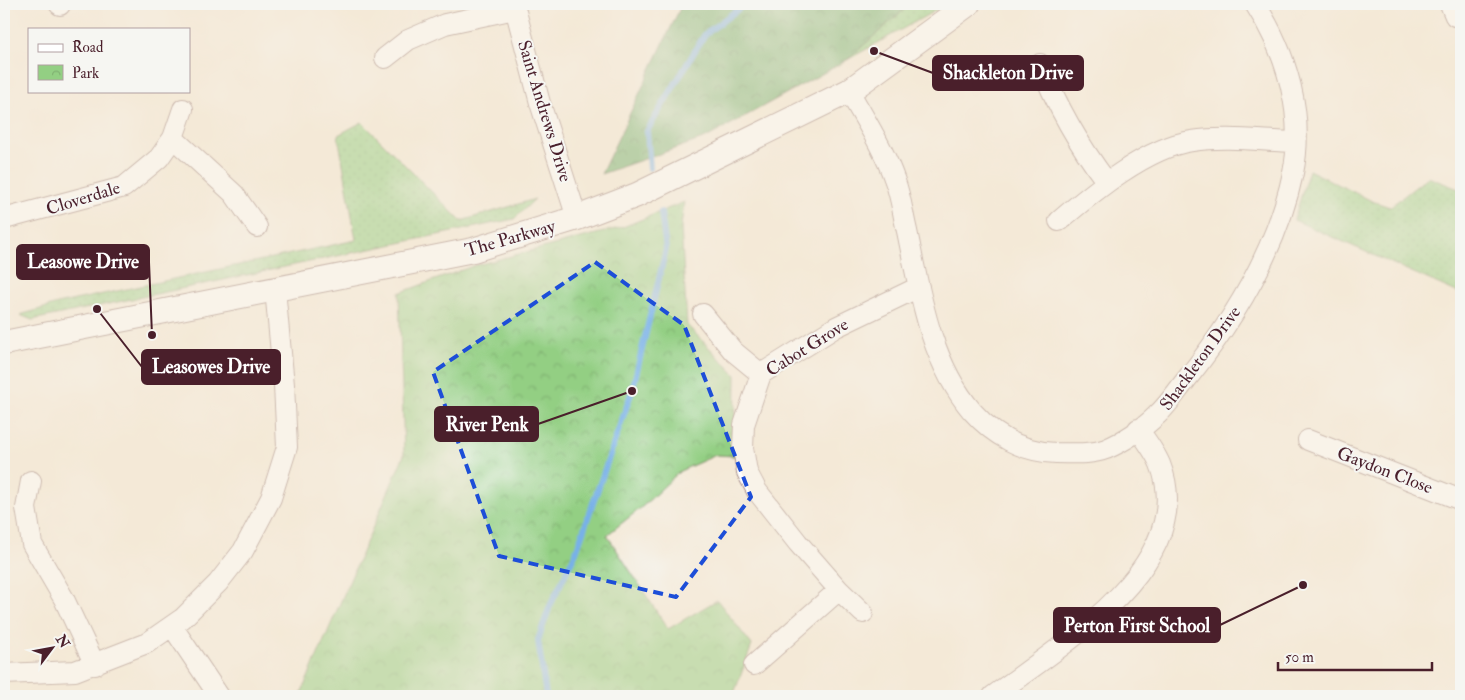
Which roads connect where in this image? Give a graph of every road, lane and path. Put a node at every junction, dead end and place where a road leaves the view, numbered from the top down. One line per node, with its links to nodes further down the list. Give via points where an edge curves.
1 (968, 4): 6 (street, The Parkway)
2 (1259, 5): 9 (street, Shackleton Drive, via 1288,72 1295,102)
3 (514, 6): 4 (street, via 445,24 408,40); 11 (street, Saint Andrews Drive, via 540,103)
4 (385, 58)
5 (1040, 64): 10 (street, via 1056,102)
6 (849, 91): 11 (street, The Parkway, via 637,195); 15 (street, Shackleton Drive, via 896,183)
7 (183, 110): 8 (street, Cloverdale)
8 (173, 138): 12 (street, Cloverdale, via 159,158 124,187); 14 (street, via 234,194)
9 (1295, 142): 10 (street, via 1190,141 1159,152); 20 (street, Shackleton Drive, via 1294,172 1269,246 1250,287 1201,360 1157,416)
10 (1106, 181): 13 (street)
11 (577, 218): 16 (street, The Parkway, via 473,250)
12 (4, 219)
13 (1058, 221)
14 (257, 227)
15 (919, 287): 19 (street, Cabot Grove, via 836,327); 20 (street, Shackleton Drive, via 930,332 955,385 972,411 1012,443 1042,452 1086,454 1106,449)
16 (274, 289): 18 (street, The Parkway); 26 (street, via 287,447 271,498 243,551 218,583)
17 (703, 314): 19 (street, via 733,351)
18 (4, 343)
19 (761, 374): 24 (street, Cabot Grove, via 744,424 747,472 798,543)
20 (1138, 428): 31 (street, via 1160,465 1166,491 1166,510 1158,540 1139,575 1108,608)
21 (1308, 440): 23 (street, Gaydon Close)
22 (31, 480): 27 (street, via 26,508 32,544 64,599)
23 (1461, 500)
24 (840, 590): 25 (street, Cabot Grove); 28 (street)
25 (863, 613)
26 (172, 626): 27 (street, via 147,643); 30 (street)
27 (95, 665): 29 (street, via 75,671)
28 (754, 665)
29 (4, 674)
30 (219, 696)
31 (993, 696)

